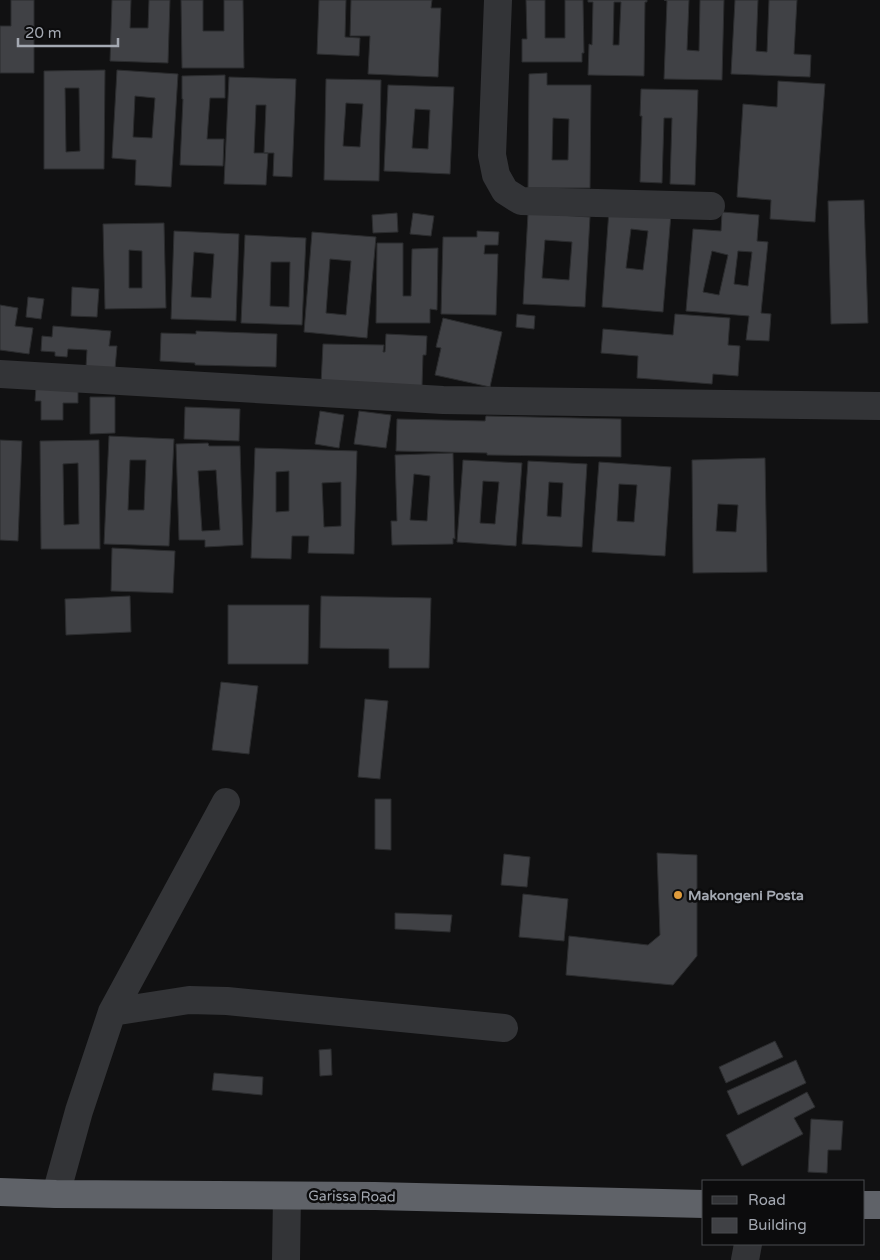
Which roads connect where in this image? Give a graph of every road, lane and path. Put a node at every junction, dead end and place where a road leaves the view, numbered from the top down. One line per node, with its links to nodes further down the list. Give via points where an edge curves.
1 (498, 0): 2 (street, via 492,155 496,174 505,191 520,201)
2 (711, 206)
3 (0, 374): 4 (street, via 443,400)
4 (880, 406)
5 (226, 802): 6 (street)
6 (112, 1012): 7 (street, via 189,1000 227,1001); 9 (street, via 78,1112)
7 (504, 1028)
8 (0, 1192): 9 (highway, Garissa Road)
9 (56, 1194): 10 (highway, Garissa Road)
10 (287, 1196): 11 (highway, Garissa Road); 15 (street)
11 (702, 1204)
12 (865, 1205): 13 (highway)
13 (880, 1205)
14 (748, 1245): 16 (street)
15 (286, 1260)
16 (745, 1260)

